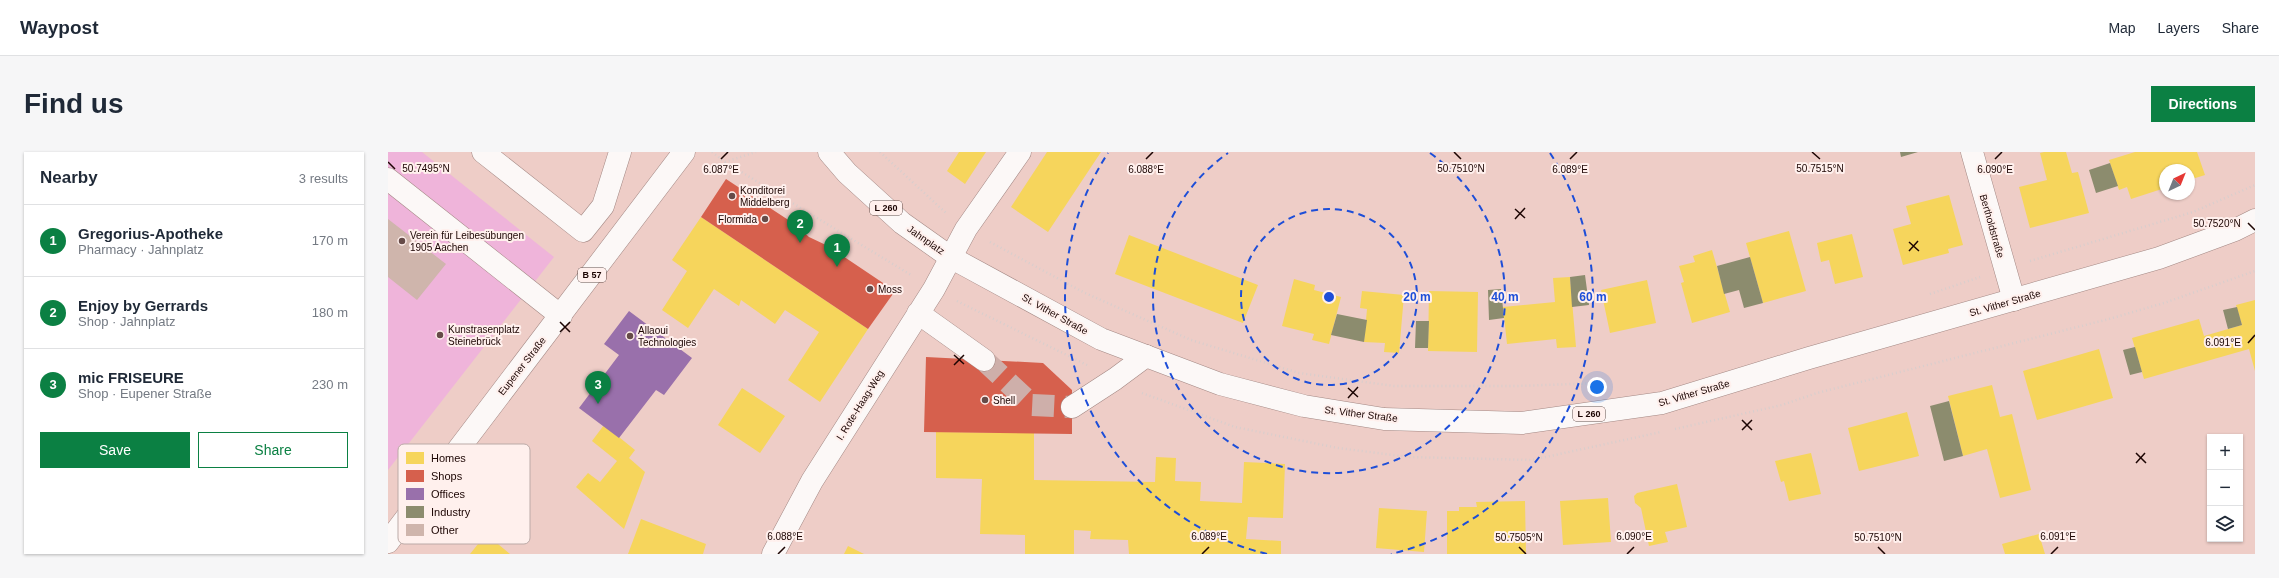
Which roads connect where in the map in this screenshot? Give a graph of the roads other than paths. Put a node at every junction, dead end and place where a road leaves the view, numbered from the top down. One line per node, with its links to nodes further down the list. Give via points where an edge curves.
1 (483, 152): 2 (main road, via 583,231 603,206)
2 (620, 152)
3 (684, 152): 12 (main road, Eupener Straße / B 57)
4 (829, 152): 9 (main road, Jahnplatz / L 260, via 847,173 902,223)
5 (1020, 152): 9 (main road, Jahnplatz, via 966,229)
6 (1972, 152): 10 (main road, Bertholdstraße)
7 (388, 179): 12 (main road)
8 (2255, 220): 10 (main road, St. Vither Straße / L 260, via 2159,258)
9 (950, 257): 11 (main road, I. Rote-Haag-Weg); 13 (main road, St. Vither Straße / L 260, via 1101,339)
10 (2014, 300): 13 (main road, St. Vither Straße / L 260, via 1662,403 1522,424 1384,419 1304,406 1220,384)
11 (918, 313): 14 (main road); 19 (main road, I. Rote-Haag-Weg, via 812,480)
12 (561, 316): 16 (main road, Eupener Straße / B 57)
13 (1146, 356): 15 (main road)
14 (984, 360)
15 (1072, 407)
16 (463, 444)
17 (398, 529): 18 (main road, Eupener Straße / B 57)
18 (388, 542)
19 (773, 554)

